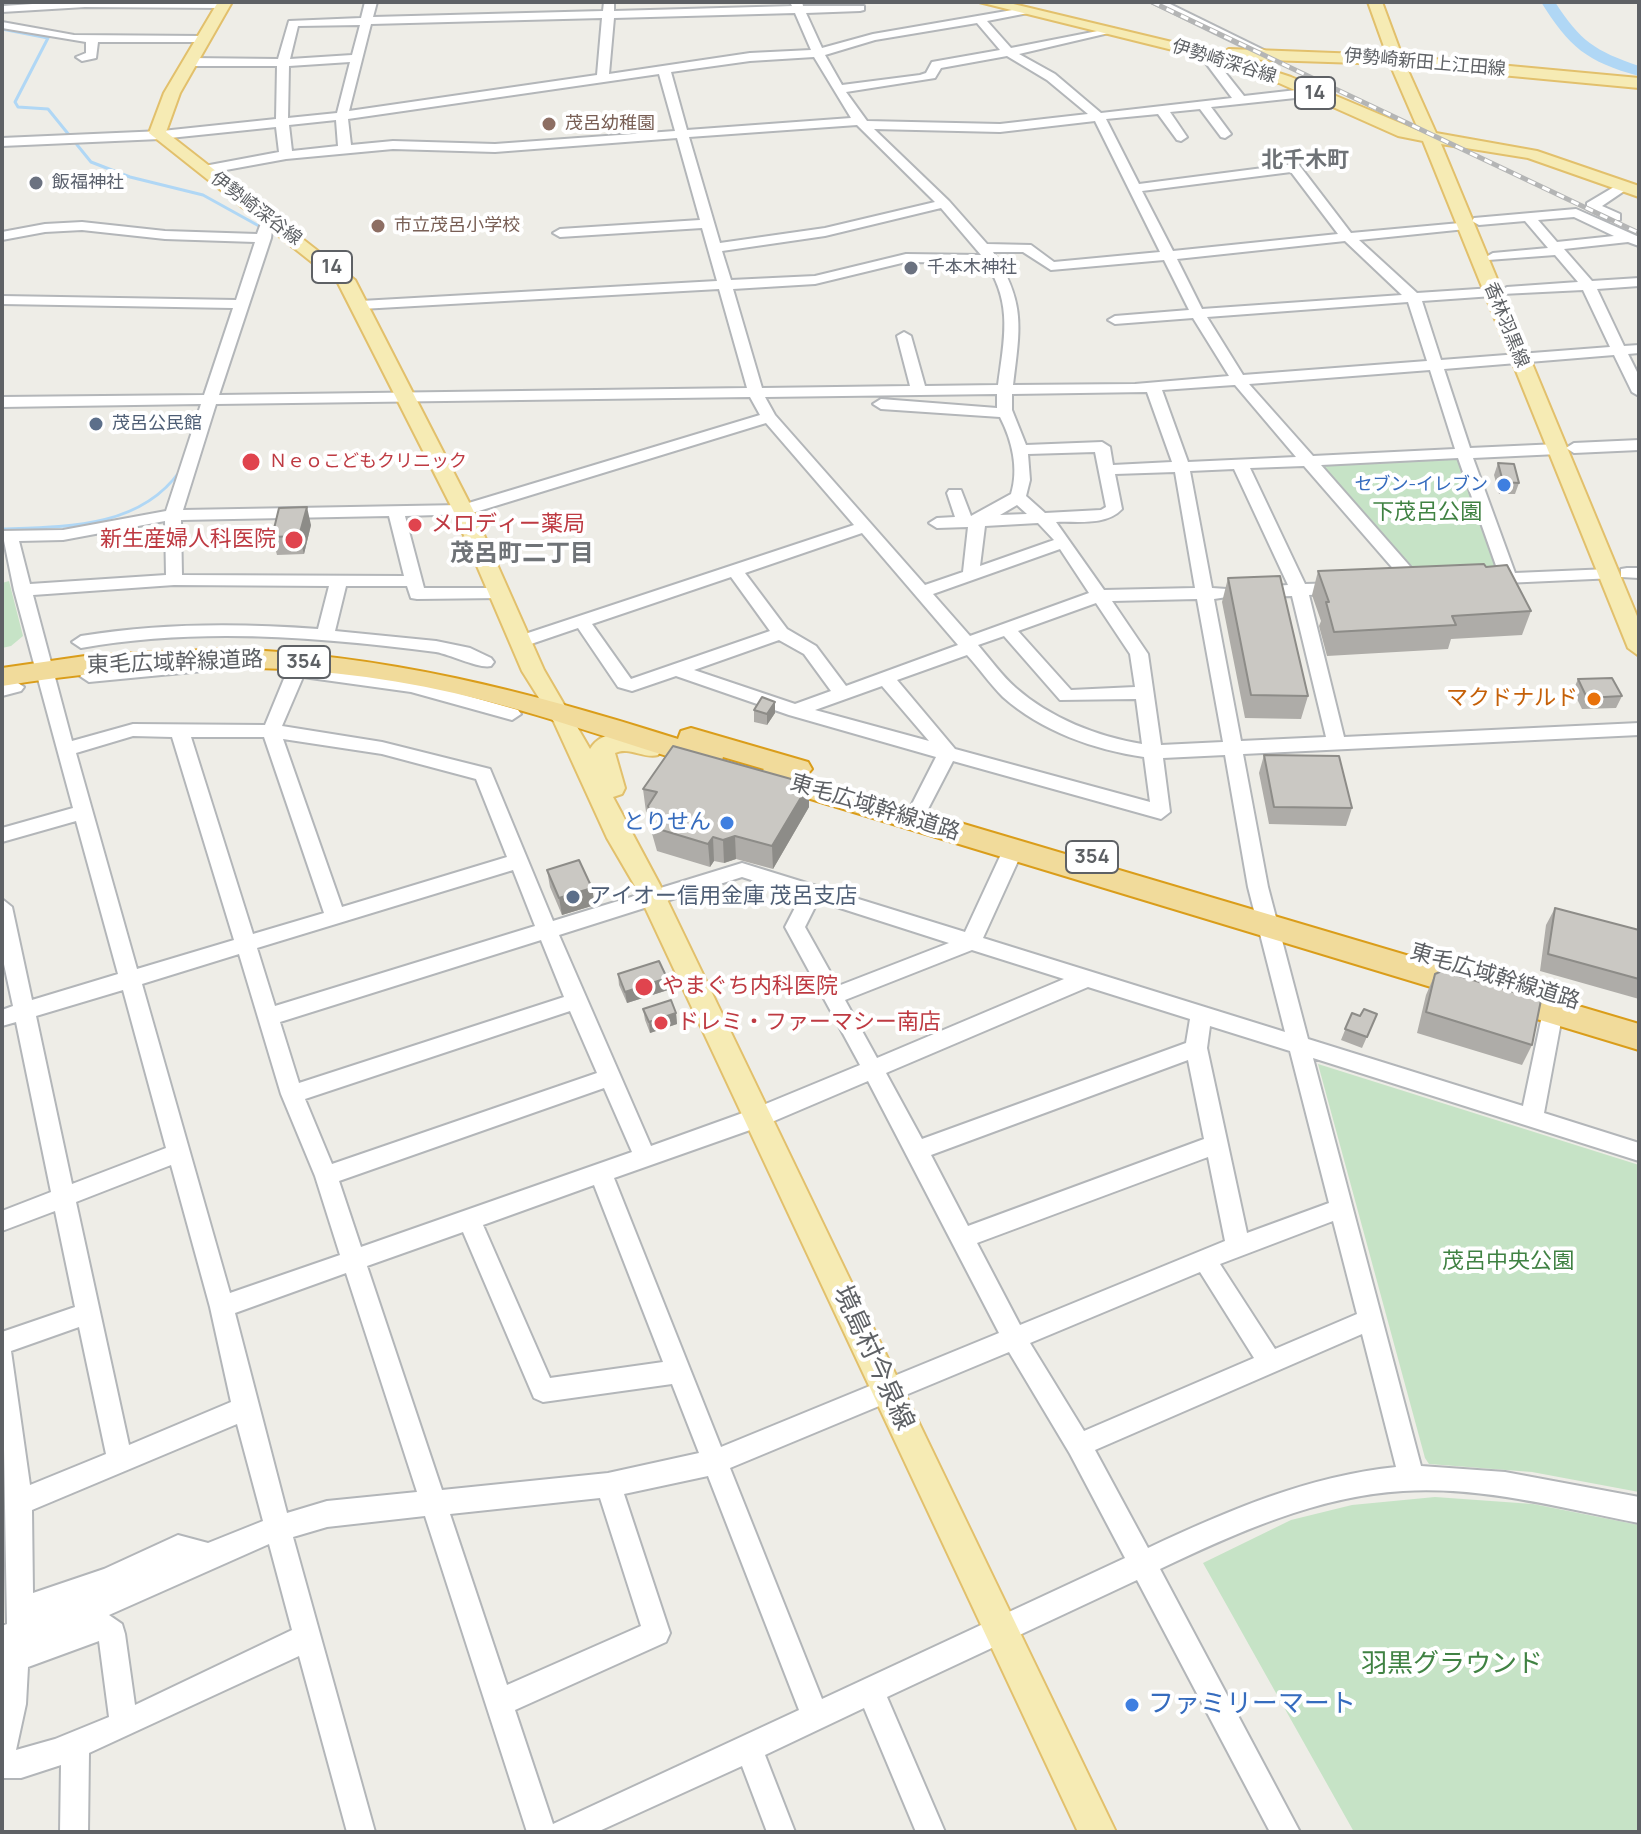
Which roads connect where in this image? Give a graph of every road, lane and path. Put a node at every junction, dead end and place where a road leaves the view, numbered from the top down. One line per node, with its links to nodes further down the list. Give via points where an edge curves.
1 (371, 2): 14 (street)
2 (986, 2): 12 (main road, 伊勢崎深谷線 / 14)
3 (1157, 2): 21 (street)
4 (1375, 2): 25 (main road, 香林羽黒線)
5 (1382, 2): 25 (main road, 香林羽黒線)
6 (122, 3): 7 (street); 9 (street)
7 (224, 4): 18 (main road)
8 (798, 6): 10 (street); 11 (street); 20 (street)
9 (4, 7)
10 (609, 8): 14 (street); 29 (street)
11 (860, 8)
12 (1024, 11): 13 (street); 16 (main road, 伊勢崎深谷線 / 14)
13 (979, 18): 19 (street); 20 (street, via 873,37)
14 (367, 21): 24 (street); 27 (street, via 293,23)
15 (2, 25): 17 (street)
16 (1109, 30): 19 (street); 22 (main road, 伊勢崎深谷線 / 14)
17 (92, 38): 18 (street); 23 (street, via 92,56)
18 (203, 39): 26 (main road)
19 (1008, 52): 31 (street, via 936,65 922,78); 37 (street, via 1051,77)
20 (819, 53): 28 (street); 31 (street)
21 (1264, 53): 22 (main road, 伊勢崎新田上江田線); 25 (main road, 伊勢崎新田上江田線)
22 (1208, 55): 32 (main road, 伊勢崎深谷線 / 14); 33 (street)
23 (82, 57)
24 (358, 58): 27 (street); 36 (street)
25 (1403, 60): 30 (main road, 伊勢崎新田上江田線); 45 (main road, 香林羽黒線)
26 (190, 62): 27 (street); 40 (main road)
27 (280, 62): 38 (street)
28 (664, 70): 29 (street); 42 (street)
29 (603, 79): 36 (street)
30 (1639, 83)
31 (840, 89): 39 (street)
32 (1314, 92): 33 (street); 45 (main road, 伊勢崎深谷線 / 14, via 1394,130)
33 (1240, 100): 34 (street)
34 (1203, 105): 35 (street); 41 (street)
35 (1162, 110): 37 (street); 43 (street)
36 (342, 116): 38 (street); 46 (street)
37 (1099, 117): 39 (street, via 1000,128); 49 (street)
38 (281, 123): 40 (street); 47 (street)
39 (861, 123): 42 (street); 51 (street)
40 (158, 134): 44 (street); 48 (main road, 伊勢崎深谷線 / 14)
41 (1225, 134)
42 (682, 136): 46 (street, via 495,148); 55 (street)
43 (1181, 137)
44 (3, 138)
45 (1437, 138): 50 (main road, 伊勢崎深谷線 / 14, via 1531,154); 54 (main road, 香林羽黒線)
46 (345, 149): 47 (street)
47 (286, 155): 48 (street)
48 (204, 170): 53 (main road, 伊勢崎深谷線 / 14)
49 (1135, 188): 57 (street, via 1294,168); 64 (street)
50 (1632, 189): 59 (street, via 1592,206)
51 (943, 204): 61 (street, via 825,232); 63 (street)
52 (1528, 217): 54 (street); 59 (street, via 1576,213); 62 (street)
53 (269, 218): 60 (street); 73 (main road, 伊勢崎深谷線 / 14, via 335,269)
54 (1472, 223): 57 (street); 65 (main road, 香林羽黒線); 69 (main road, 香林羽黒線)
55 (707, 224): 56 (street); 61 (street)
56 (560, 233)
57 (1346, 235): 64 (street); 70 (street)
58 (2, 236): 60 (street, via 82,226)
59 (1636, 236): 62 (street)
60 (264, 238): 72 (street)
61 (713, 248): 68 (street)
62 (1556, 249): 65 (street); 67 (street)
63 (986, 253): 64 (street, via 1026,248 1051,266); 68 (street, via 906,258 815,280); 84 (street, via 1009,295 1013,314)
64 (1167, 253): 74 (street)
65 (1493, 257): 69 (main road, 香林羽黒線)
66 (1639, 282): 67 (street)
67 (1588, 285): 69 (street); 78 (street)
68 (725, 286): 73 (street); 87 (street)
69 (1500, 292): 70 (street); 79 (main road, 香林羽黒線)
70 (1414, 298): 74 (street); 80 (street)
71 (2, 300): 72 (street)
72 (240, 304): 89 (street)
73 (361, 305): 88 (main road, 伊勢崎深谷線 / 14)
74 (1198, 315): 75 (street); 82 (street)
75 (1115, 320)
76 (904, 336): 85 (street)
77 (1639, 349): 78 (street)
78 (1619, 351): 79 (street); 81 (street)
79 (1527, 357): 80 (street); 95 (main road, 香林羽黒線)
80 (1434, 366): 82 (street); 97 (street)
81 (1634, 373): 86 (street)
82 (1240, 382): 83 (street); 98 (street)
83 (1153, 387): 84 (street); 100 (street)
84 (1006, 391): 85 (street); 92 (street)
85 (919, 392): 87 (street)
86 (1639, 392)
87 (756, 395): 88 (street); 93 (street)
88 (405, 398): 89 (street); 104 (main road, 伊勢崎深谷線 / 14)
89 (210, 400): 91 (street); 106 (street)
90 (827, 401): 92 (street)
91 (2, 402)
92 (1005, 413): 96 (street)
93 (769, 417): 104 (street); 110 (street)
94 (1639, 445): 95 (street)
95 (1566, 449): 97 (street); 114 (main road, 香林羽黒線)
96 (1019, 450): 101 (street, via 1102,447); 103 (street, via 1023,476)
97 (1464, 454): 98 (street); 116 (street)
98 (1307, 461): 99 (street); 121 (street, via 1424,584)
99 (1240, 464): 100 (street); 124 (street)
100 (1182, 468): 101 (street); 127 (street)
101 (1108, 470): 107 (street, via 1114,509 1110,512)
102 (955, 493): 108 (street)
103 (1018, 497): 107 (street); 108 (street)
104 (463, 510): 105 (street); 126 (main road, 伊勢崎深谷線 / 14)
105 (396, 512): 106 (street); 119 (street)
106 (173, 515): 111 (street, via 63,535); 117 (street)
107 (1043, 518): 108 (street); 112 (street)
108 (971, 521): 109 (street); 115 (street)
109 (937, 523)
110 (864, 527): 113 (street); 125 (street)
111 (6, 536): 123 (street)
112 (1064, 542): 115 (street); 128 (street)
113 (734, 570): 130 (street); 132 (street)
114 (1625, 573): 116 (street); 129 (main road, 香林羽黒線); 140 (main road, 香林羽黒線)
115 (971, 575): 125 (street)
116 (1509, 579): 120 (street)
117 (174, 580): 118 (street); 123 (street)
118 (339, 580): 119 (street); 134 (street)
119 (414, 581): 126 (street, via 420,597)
120 (1478, 581)
121 (1387, 586)
122 (1357, 587): 124 (street)
123 (22, 590): 144 (street)
124 (1299, 590): 127 (street); 159 (street)
125 (922, 592): 137 (street)
126 (501, 593): 135 (main road, 伊勢崎深谷線 / 14); 153 (main road, 伊勢崎深谷線 / 14, via 508,620)
127 (1207, 594): 128 (street); 161 (street)
128 (1098, 596): 131 (street); 151 (street, via 1139,654)
129 (1639, 601)
130 (581, 620): 135 (street); 146 (street, via 624,683)
131 (1007, 629): 137 (street); 151 (street, via 1066,696)
132 (781, 633): 146 (street); 150 (street, via 810,650)
133 (144, 635): 134 (street); 136 (street); 139 (street)
134 (325, 635): 138 (street)
135 (531, 638): 153 (main road, 伊勢崎深谷線 / 14)
136 (81, 642)
137 (968, 645): 148 (street); 163 (street, via 1009,692 1049,720 1091,739)
138 (375, 647): 139 (highway, 東毛広域幹線道路 / 354); 142 (street, via 433,647); 153 (highway, 東毛広域幹線道路 / 354)
139 (114, 648): 144 (highway, 東毛広域幹線道路 / 354)
140 (1639, 648)
141 (226, 662): 144 (highway, 東毛広域幹線道路 / 354); 145 (street); 147 (street); 152 (highway, 東毛広域幹線道路 / 354, via 366,669)
142 (485, 662)
143 (2, 664): 144 (highway, 東毛広域幹線道路 / 354)
144 (42, 664): 149 (highway, 東毛広域幹線道路 / 354); 160 (street)
145 (297, 670): 152 (street); 158 (street)
146 (677, 670): 154 (street)
147 (89, 676)
148 (885, 678): 150 (street); 162 (street)
149 (6, 685)
150 (842, 693): 154 (street)
151 (1146, 693): 163 (street)
152 (471, 695): 153 (highway, 東毛広域幹線道路 / 354); 155 (street)
153 (561, 706): 164 (highway, 東毛広域幹線道路 / 354); 165 (main road, 境島村今泉線); 166 (highway, 東毛広域幹線道路 / 354); 171 (main road, 境島村今泉線)
154 (795, 711): 162 (street)
155 (512, 714)
156 (179, 729): 158 (street); 160 (street, via 133,730); 178 (street)
157 (1639, 729): 159 (street)
158 (271, 731): 170 (street, via 382,748 483,774); 174 (street)
159 (1337, 744): 161 (street)
160 (66, 749): 167 (street)
161 (1231, 751): 163 (street); 175 (street)
162 (948, 752): 163 (street, via 1161,812); 166 (street)
163 (1155, 752)
164 (716, 761): 165 (main road, via 613,741 601,755); 169 (highway, 東毛広域幹線道路 / 354)
165 (618, 800): 171 (main road, 境島村今泉線)
166 (920, 806): 175 (highway, 東毛広域幹線道路 / 354)
167 (85, 812): 168 (street); 179 (street)
168 (2, 835)
169 (1013, 850): 175 (highway, 東毛広域幹線道路 / 354); 177 (street)
170 (519, 861): 174 (street); 176 (street)
171 (650, 890): 172 (street, via 742,870); 176 (street); 195 (main road, 境島村今泉線)
172 (812, 893): 177 (street); 181 (street, via 795,927)
173 (2, 907): 183 (street)
174 (335, 917): 178 (street)
175 (1265, 917): 184 (highway, 東毛広域幹線道路 / 354); 188 (highway, 東毛広域幹線道路 / 354); 190 (street)
176 (548, 929): 182 (street); 185 (street)
177 (970, 943): 180 (street); 181 (street)
178 (244, 944): 179 (street); 185 (street)
179 (129, 977): 183 (street); 200 (street)
180 (1086, 979): 186 (street); 192 (street)
181 (833, 996): 192 (street)
182 (576, 1001): 193 (street); 194 (street)
183 (26, 1010): 187 (street); 204 (street)
184 (1553, 1011): 189 (highway, 東毛広域幹線道路 / 354); 196 (street)
185 (268, 1017): 194 (street)
186 (1201, 1017): 190 (street); 191 (street)
187 (2, 1018)
188 (1639, 1019)
189 (1639, 1037)
190 (1299, 1045): 196 (street); 205 (street)
191 (1196, 1048): 197 (street); 198 (street)
192 (874, 1070): 195 (street); 198 (street)
193 (611, 1077): 201 (street); 203 (street)
194 (292, 1094): 203 (street)
195 (759, 1117): 201 (street); 220 (main road, 境島村今泉線)
196 (1532, 1118): 199 (street)
197 (1216, 1144): 208 (street); 209 (street)
198 (917, 1150): 208 (street)
199 (1639, 1152)
200 (178, 1153): 204 (street); 212 (street)
201 (645, 1157): 202 (street)
202 (601, 1174): 206 (street); 219 (street)
203 (326, 1176): 211 (street)
204 (63, 1197): 207 (street); 213 (street)
205 (1342, 1208): 209 (street); 214 (street)
206 (470, 1220): 211 (street); 219 (street, via 543,1390)
207 (2, 1221)
208 (962, 1238): 215 (street)
209 (1238, 1246): 210 (street)
210 (1205, 1260): 215 (street); 218 (street)
211 (352, 1261): 212 (street); 228 (street)
212 (222, 1307): 221 (street)
213 (88, 1313): 216 (street); 223 (street)
214 (1369, 1320): 218 (street); 225 (street)
215 (1014, 1338): 220 (street); 222 (street)
216 (2, 1343)
217 (2, 1357): 227 (street)
218 (1270, 1363): 222 (street)
219 (677, 1372): 224 (street)
220 (887, 1389): 224 (street); 233 (main road, 境島村今泉線)
221 (245, 1408): 223 (street); 230 (street)
222 (1079, 1445): 232 (street)
223 (120, 1461): 227 (street)
224 (715, 1462): 226 (street); 238 (street)
225 (1412, 1479): 229 (street, via 1529,1488); 232 (street, via 1370,1482 1275,1506)
226 (608, 1485): 228 (street); 237 (street, via 657,1633)
227 (20, 1502): 231 (street, via 18,1614 178,1548)
228 (432, 1502): 230 (street, via 359,1508); 237 (street)
229 (1639, 1510)
230 (279, 1528): 231 (street); 234 (street)
231 (208, 1556): 235 (street)
232 (1141, 1565): 233 (street); 251 (street)
233 (1001, 1630): 236 (street); 250 (main road, 境島村今泉線)
234 (308, 1637): 239 (street); 245 (street)
235 (11, 1649): 239 (street, via 108,1628); 241 (street, via 12,1704)
236 (871, 1693): 238 (street); 249 (street)
237 (500, 1702): 246 (street)
238 (816, 1718): 242 (street)
239 (124, 1724): 240 (street)
240 (75, 1747): 243 (street, via 13,1767); 244 (street)
241 (2, 1751)
242 (750, 1751): 247 (street); 248 (street)
243 (2, 1764)
244 (74, 1832)
245 (361, 1832)
246 (541, 1832)
247 (564, 1832)
248 (781, 1832)
249 (931, 1832)
250 (1097, 1832)
251 (1286, 1832)

